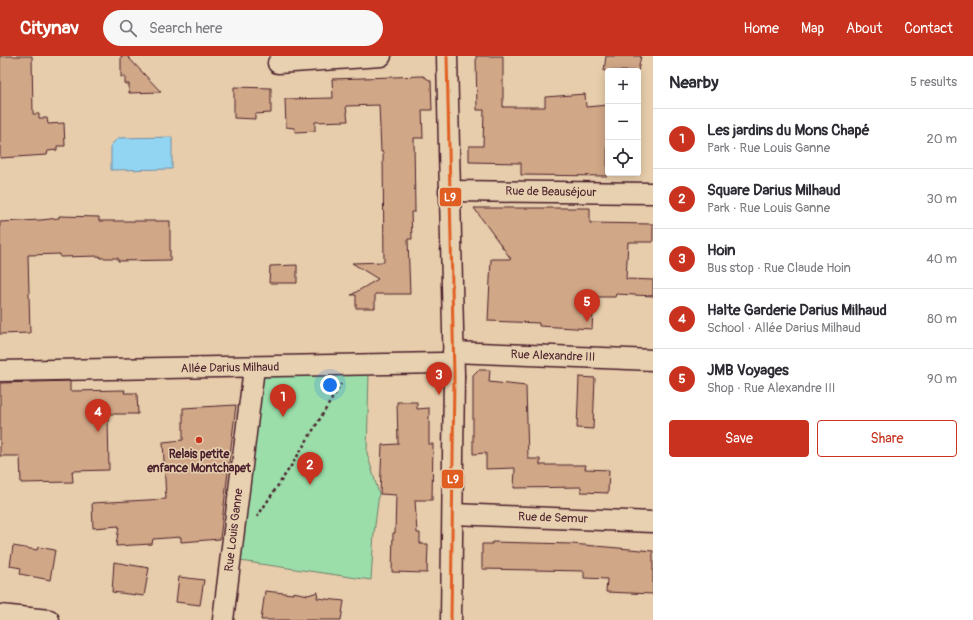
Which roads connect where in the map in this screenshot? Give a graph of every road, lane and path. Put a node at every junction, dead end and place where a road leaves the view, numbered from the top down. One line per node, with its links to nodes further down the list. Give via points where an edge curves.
1 (381, 56): 3 (street)
2 (447, 56): 4 (street)
3 (278, 63)
4 (449, 191): 5 (street, Rue de Beauséjour); 6 (street)
5 (653, 193)
6 (453, 352): 7 (street, Rue Alexandre III); 11 (street)
7 (653, 360)
8 (352, 365): 9 (street, Allée Darius Milhaud); 11 (street, Allée Darius Milhaud, via 442,363); 13 (path, via 295,460)
9 (254, 368): 10 (street, Allée Darius Milhaud); 17 (street, Rue Louis Ganne)
10 (0, 371)
11 (454, 376): 12 (street)
12 (453, 514): 14 (street, Rue de Semur); 18 (street)
13 (256, 517)
14 (653, 522)
15 (0, 615): 16 (street)
16 (49, 620)
17 (223, 620)
18 (451, 620)

